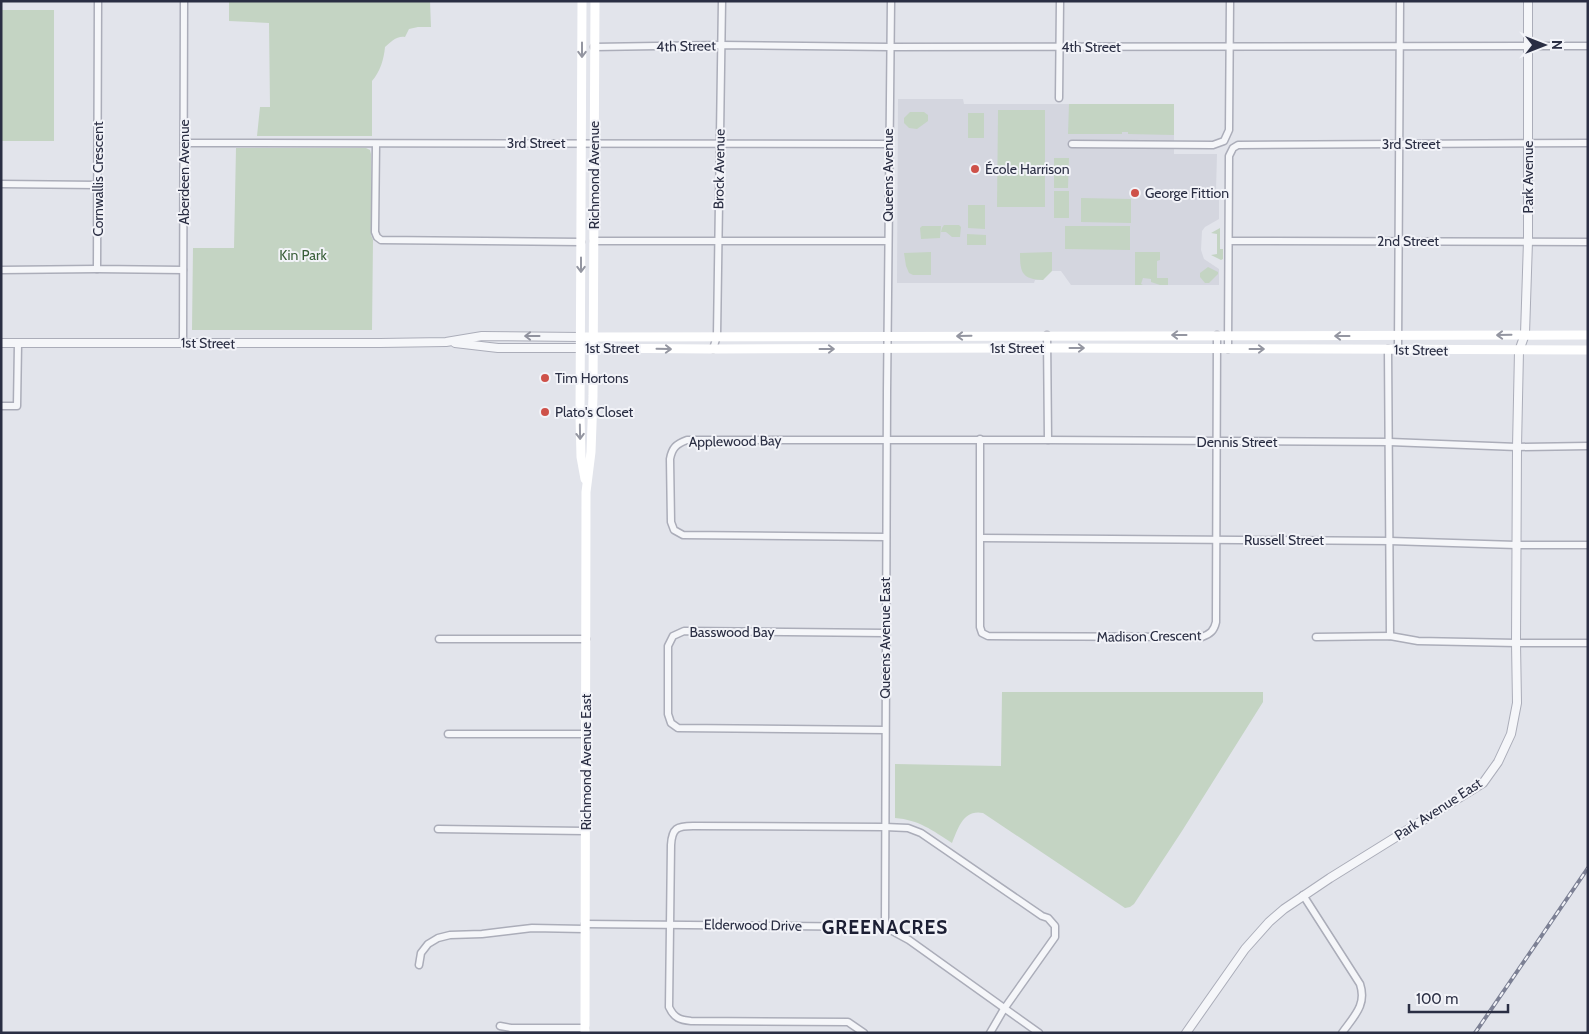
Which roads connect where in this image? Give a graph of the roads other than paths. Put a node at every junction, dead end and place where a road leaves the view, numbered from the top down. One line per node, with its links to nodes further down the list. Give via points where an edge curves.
1 (98, 1): 31 (street, Cornwallis Crescent)
2 (184, 1): 20 (street, Aberdeen Avenue)
3 (582, 1): 23 (main road, Richmond Avenue, one-way to 23)
4 (595, 1): 14 (main road, Richmond Avenue)
5 (722, 1): 11 (street, Brock Avenue)
6 (890, 1): 15 (street, Queens Avenue)
7 (1060, 1): 16 (street)
8 (1230, 1): 17 (street)
9 (1400, 1): 12 (street)
10 (1528, 1): 18 (street, Park Avenue)
11 (721, 45): 14 (street, 4th Street); 15 (street, 4th Street); 25 (street, Brock Avenue)
12 (1400, 46): 17 (street, 4th Street); 18 (street, 4th Street); 28 (street)
13 (1588, 46): 18 (street, 4th Street)
14 (594, 47): 24 (main road, Richmond Avenue)
15 (889, 47): 16 (street, 4th Street); 26 (street, Queens Avenue)
16 (1061, 47): 17 (street, 4th Street); 19 (street)
17 (1230, 47): 27 (street, via 1229,130 1224,141 1213,145)
18 (1528, 47): 29 (street, Park Avenue)
19 (1059, 98)
20 (184, 143): 22 (street, 3rd Street); 42 (street, Aberdeen Avenue)
21 (1588, 143): 29 (street, 3rd Street)
22 (376, 144): 23 (street, 3rd Street); 37 (street, via 375,232 381,240)
23 (581, 144): 24 (street, 3rd Street); 37 (main road, Richmond Avenue)
24 (594, 144): 25 (street, 3rd Street); 32 (main road, Richmond Avenue)
25 (720, 144): 26 (street, 3rd Street); 38 (street, Brock Avenue)
26 (889, 144): 33 (street, Queens Avenue)
27 (1072, 144)
28 (1399, 144): 29 (street, 3rd Street); 34 (street, 3rd Street, via 1242,144 1235,147 1229,156); 35 (street)
29 (1528, 144): 36 (street, Park Avenue)
30 (1, 184): 31 (street)
31 (98, 184): 40 (street, Cornwallis Crescent)
32 (594, 241): 38 (street); 52 (main road, Richmond Avenue)
33 (888, 241): 38 (street); 49 (street, Queens Avenue)
34 (1229, 241): 35 (street, 2nd Street); 46 (street)
35 (1399, 241): 36 (street, 2nd Street); 50 (street)
36 (1528, 241): 39 (street, 2nd Street); 43 (street, Park Avenue)
37 (581, 242): 51 (main road, Richmond Avenue, one-way to 51)
38 (718, 242): 48 (street, Brock Avenue)
39 (1588, 242)
40 (97, 269): 41 (street); 42 (street)
41 (1, 270)
42 (184, 270): 53 (street, Aberdeen Avenue)
43 (1525, 334): 47 (main road, 1st Street); 50 (main road, 1st Street, one-way to 50); 66 (street, Park Avenue)
44 (1047, 335): 45 (main road, 1st Street, one-way to 44); 49 (main road, 1st Street, one-way to 49); 59 (street)
45 (1217, 335): 46 (main road, 1st Street); 62 (street, Madison Crescent)
46 (1228, 335): 50 (main road, 1st Street, one-way to 46); 63 (street)
47 (1588, 335)
48 (717, 336): 49 (main road, 1st Street); 52 (main road, 1st Street); 60 (street, Brock Avenue)
49 (887, 336): 61 (street, Queens Avenue)
50 (1398, 336): 64 (street)
51 (581, 337): 52 (main road, 1st Street); 54 (street, 1st Street, one-way to 54, via 482,336); 57 (main road, Richmond Avenue)
52 (593, 337): 58 (main road, Richmond Avenue)
53 (183, 342): 54 (street, 1st Street); 56 (street, 1st Street)
54 (446, 342): 57 (street, 1st Street, via 498,348)
55 (1, 344): 56 (street, 1st Street)
56 (18, 344): 67 (street, via 17,406)
57 (581, 348): 58 (main road, 1st Street); 75 (main road, Richmond Avenue East, one-way to 75, via 581,457)
58 (594, 348): 60 (main road, 1st Street, one-way to 60); 75 (main road, Richmond Avenue East, via 592,443)
59 (1047, 348): 61 (main road, 1st Street); 62 (main road, 1st Street, one-way to 62); 70 (street)
60 (713, 349): 61 (main road, 1st Street, one-way to 61)
61 (887, 349): 69 (street, Queens Avenue East)
62 (1217, 349): 63 (main road, 1st Street); 71 (street, Madison Crescent)
63 (1228, 349): 64 (main road, 1st Street, one-way to 64)
64 (1393, 349): 66 (main road, 1st Street); 72 (street)
65 (1588, 350): 66 (main road, 1st Street)
66 (1520, 351): 73 (street, Park Avenue East)
67 (1, 406)
68 (980, 439): 69 (street, Dennis Street); 70 (street, Dennis Street); 77 (street, Madison Crescent)
69 (886, 440): 76 (street, Queens Avenue East); 76 (street, Applewood Bay, via 687,440 678,443 670,459 671,522 674,530 682,535)
70 (1048, 440): 71 (street, Dennis Street)
71 (1217, 442): 72 (street, Dennis Street); 78 (street, Madison Crescent)
72 (1390, 442): 73 (street, Dennis Street); 79 (street)
73 (1517, 446): 74 (street, Dennis Street); 81 (street, Park Avenue East)
74 (1588, 446)
75 (586, 492): 86 (main road, Richmond Avenue East)
76 (886, 537): 82 (street, Queens Avenue East)
77 (980, 538): 78 (street, Russell Street); 78 (street, Madison Crescent, via 980,627 988,636 1208,635 1216,622)
78 (1217, 540): 79 (street, Russell Street)
79 (1390, 541): 81 (street, Russell Street); 83 (street)
80 (1588, 545): 81 (street, Russell Street)
81 (1516, 546): 88 (street, Park Avenue East)
82 (885, 633): 89 (street, Queens Avenue East); 89 (street, Basswood Bay, via 684,631 673,636 668,646 668,714 671,723 678,728)
83 (1390, 636): 84 (street); 88 (street, via 1418,641)
84 (1316, 637)
85 (439, 639): 86 (street)
86 (586, 639): 91 (main road, Richmond Avenue East)
87 (1588, 643): 88 (street)
88 (1516, 644): 95 (street, Park Avenue East, via 1518,703 1511,734 1498,762 1483,783)
89 (885, 730): 92 (street, Queens Avenue East)
90 (448, 734): 91 (street)
91 (586, 734): 94 (main road, Richmond Avenue East)
92 (885, 827): 96 (street, via 682,826 672,835); 98 (street, Queens Avenue East); 100 (street, via 908,828 921,833 1048,918 1055,926 1054,937)
93 (438, 829): 94 (street)
94 (585, 831): 97 (main road, Richmond Avenue East)
95 (1303, 895): 106 (street, Park Avenue East, via 1269,922 1245,949); 107 (street, via 1360,984 1363,994 1360,1008)
96 (670, 924): 97 (street, Elderwood Drive); 98 (street, Elderwood Drive); 103 (street, via 669,1007 672,1015 680,1020 848,1022)
97 (585, 926): 99 (street, Elderwood Drive, via 450,935 428,944); 102 (main road, Richmond Avenue East)
98 (885, 927): 100 (street, Elderwood Drive, via 909,940)
99 (420, 965)
100 (1004, 1009): 104 (street); 105 (street, Elderwood Drive)
101 (500, 1026): 102 (street)
102 (585, 1030)
103 (864, 1033)
104 (990, 1033)
105 (1039, 1033)
106 (1186, 1033)
107 (1342, 1033)

